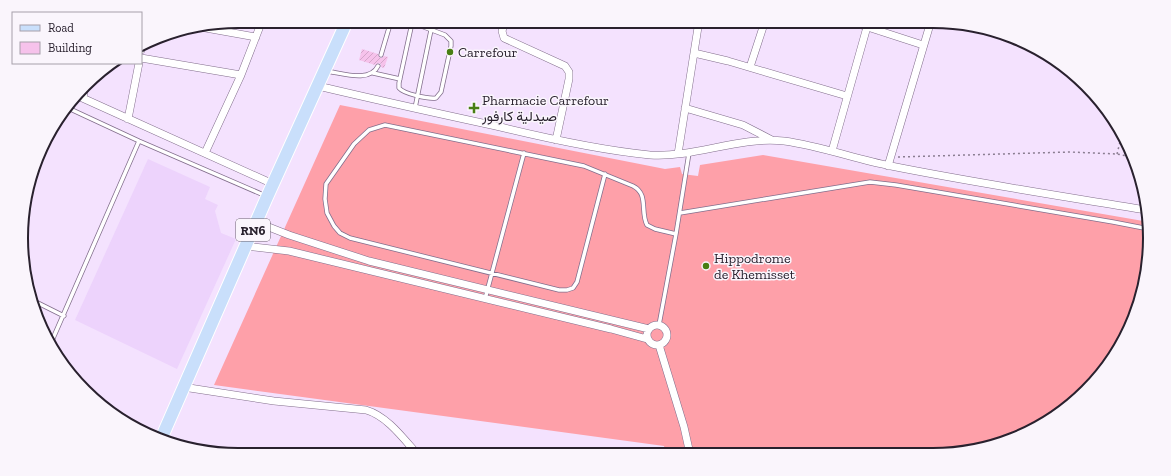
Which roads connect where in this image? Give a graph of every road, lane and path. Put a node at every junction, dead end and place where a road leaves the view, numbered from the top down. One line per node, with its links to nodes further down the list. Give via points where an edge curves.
1 (260, 28): 16 (street)
2 (344, 28): 24 (main road, RN6)
3 (389, 28): 19 (lane)
4 (409, 28): 27 (lane)
5 (426, 28): 14 (lane)
6 (503, 28): 36 (street, via 504,38 565,66 569,72)
7 (698, 28): 18 (street)
8 (763, 28): 23 (street)
9 (867, 28): 30 (street)
10 (870, 28): 15 (street)
11 (881, 28): 15 (street)
12 (929, 28): 17 (street)
13 (213, 30): 16 (street)
14 (431, 30): 29 (lane); 29 (lane, via 447,36 451,46 440,95 434,98)
15 (880, 31): 17 (street)
16 (256, 38): 26 (street)
17 (923, 45): 47 (street)
18 (694, 53): 23 (street); 33 (street)
19 (381, 55)
20 (142, 58): 26 (street)
21 (139, 64): 35 (street)
22 (378, 66): 25 (lane)
23 (750, 67): 30 (street)
24 (325, 70): 25 (lane, via 363,76); 28 (main road, RN6)
25 (373, 73): 27 (lane)
26 (241, 75): 42 (street)
27 (400, 79): 29 (lane, via 398,85 401,90)
28 (318, 86): 32 (street); 50 (main road, RN6)
29 (418, 95): 32 (lane)
30 (847, 96): 40 (street)
31 (82, 98): 35 (street)
32 (415, 108): 36 (street)
33 (685, 108): 37 (street, via 743,125); 44 (street)
34 (71, 110): 38 (lane)
35 (128, 119): 42 (street)
36 (556, 140): 44 (street, via 649,154)
37 (772, 140): 40 (street); 41 (street)
38 (139, 141): 51 (lane); 62 (lane)
39 (1120, 143): 45 (path)
40 (832, 151): 48 (street)
41 (689, 152): 44 (street); 53 (lane)
42 (205, 153): 50 (street)
43 (524, 153): 49 (lane, via 584,166); 58 (lane); 58 (lane, via 385,125 370,130 354,144 326,184 327,213 334,226 345,236)
44 (678, 154)
45 (1117, 154): 46 (path); 47 (path, via 1070,152)
46 (1126, 156)
47 (890, 158): 48 (street)
48 (888, 166): 52 (street)
49 (605, 174): 56 (lane, via 639,190 647,225); 58 (lane, via 577,282 573,288 559,290)
50 (273, 184): 51 (main road, RN6)
51 (267, 196): 54 (main road, RN6)
52 (1141, 209)
53 (680, 213): 55 (lane, via 870,182); 56 (lane)
54 (256, 222): 57 (main road, RN6); 59 (street, via 369,260)
55 (1143, 228)
56 (676, 234): 63 (lane)
57 (245, 246): 60 (street, via 289,251); 68 (main road, RN6)
58 (493, 273): 59 (lane)
59 (488, 289): 60 (lane); 64 (street)
60 (485, 299): 66 (street)
61 (38, 304): 62 (lane)
62 (64, 316): 65 (lane)
63 (659, 325): 64 (street); 67 (street, via 667,335 666,341)
64 (649, 329): 66 (street)
65 (53, 338)
66 (647, 339): 67 (street)
67 (659, 346): 71 (street)
68 (183, 387): 69 (main road, RN6); 70 (street, via 375,412)
69 (163, 434)
70 (412, 448)
71 (689, 448)

